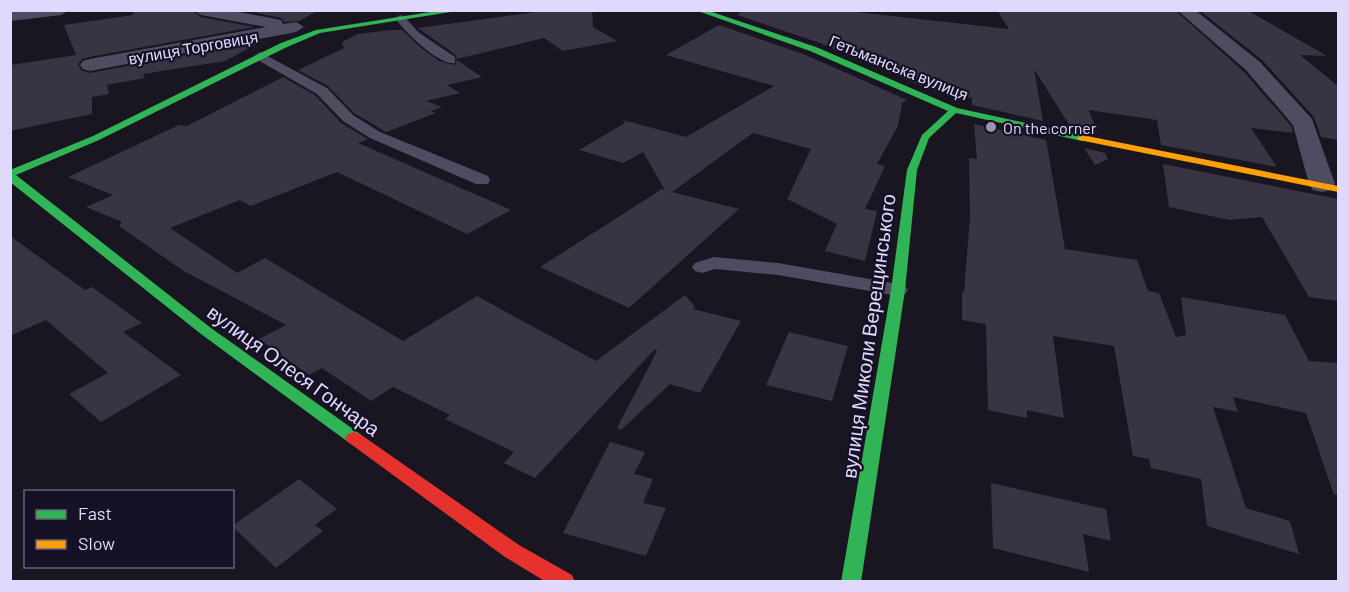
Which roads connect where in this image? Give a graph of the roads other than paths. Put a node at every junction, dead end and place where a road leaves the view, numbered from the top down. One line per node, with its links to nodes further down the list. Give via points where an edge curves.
1 (61, 10): 6 (street)
2 (201, 10): 8 (street)
3 (460, 10): 7 (street)
4 (698, 10): 13 (street, Гетьманська вулиця, via 813,49)
5 (1185, 10): 16 (street, via 1253,66 1304,123)
6 (10, 16)
7 (400, 18): 9 (street); 11 (lane, via 414,34)
8 (296, 27): 9 (street); 12 (street, вулиця Торговиця)
9 (318, 31): 10 (street)
10 (260, 57): 14 (street, via 96,138); 15 (lane, via 322,91 348,118 375,135)
11 (451, 60)
12 (90, 65)
13 (954, 110): 16 (street, Гетьманська вулиця); 18 (street, вулиця Миколи Верещинського, via 925,137 912,170)
14 (10, 175): 19 (street, вулиця Олеся Гончара, via 206,331 512,551)
15 (482, 180)
16 (1330, 186)
17 (702, 267): 18 (lane, via 714,263 778,269)
18 (898, 290): 20 (street, вулиця Миколи Верещинського)
19 (565, 582)
20 (851, 582)

